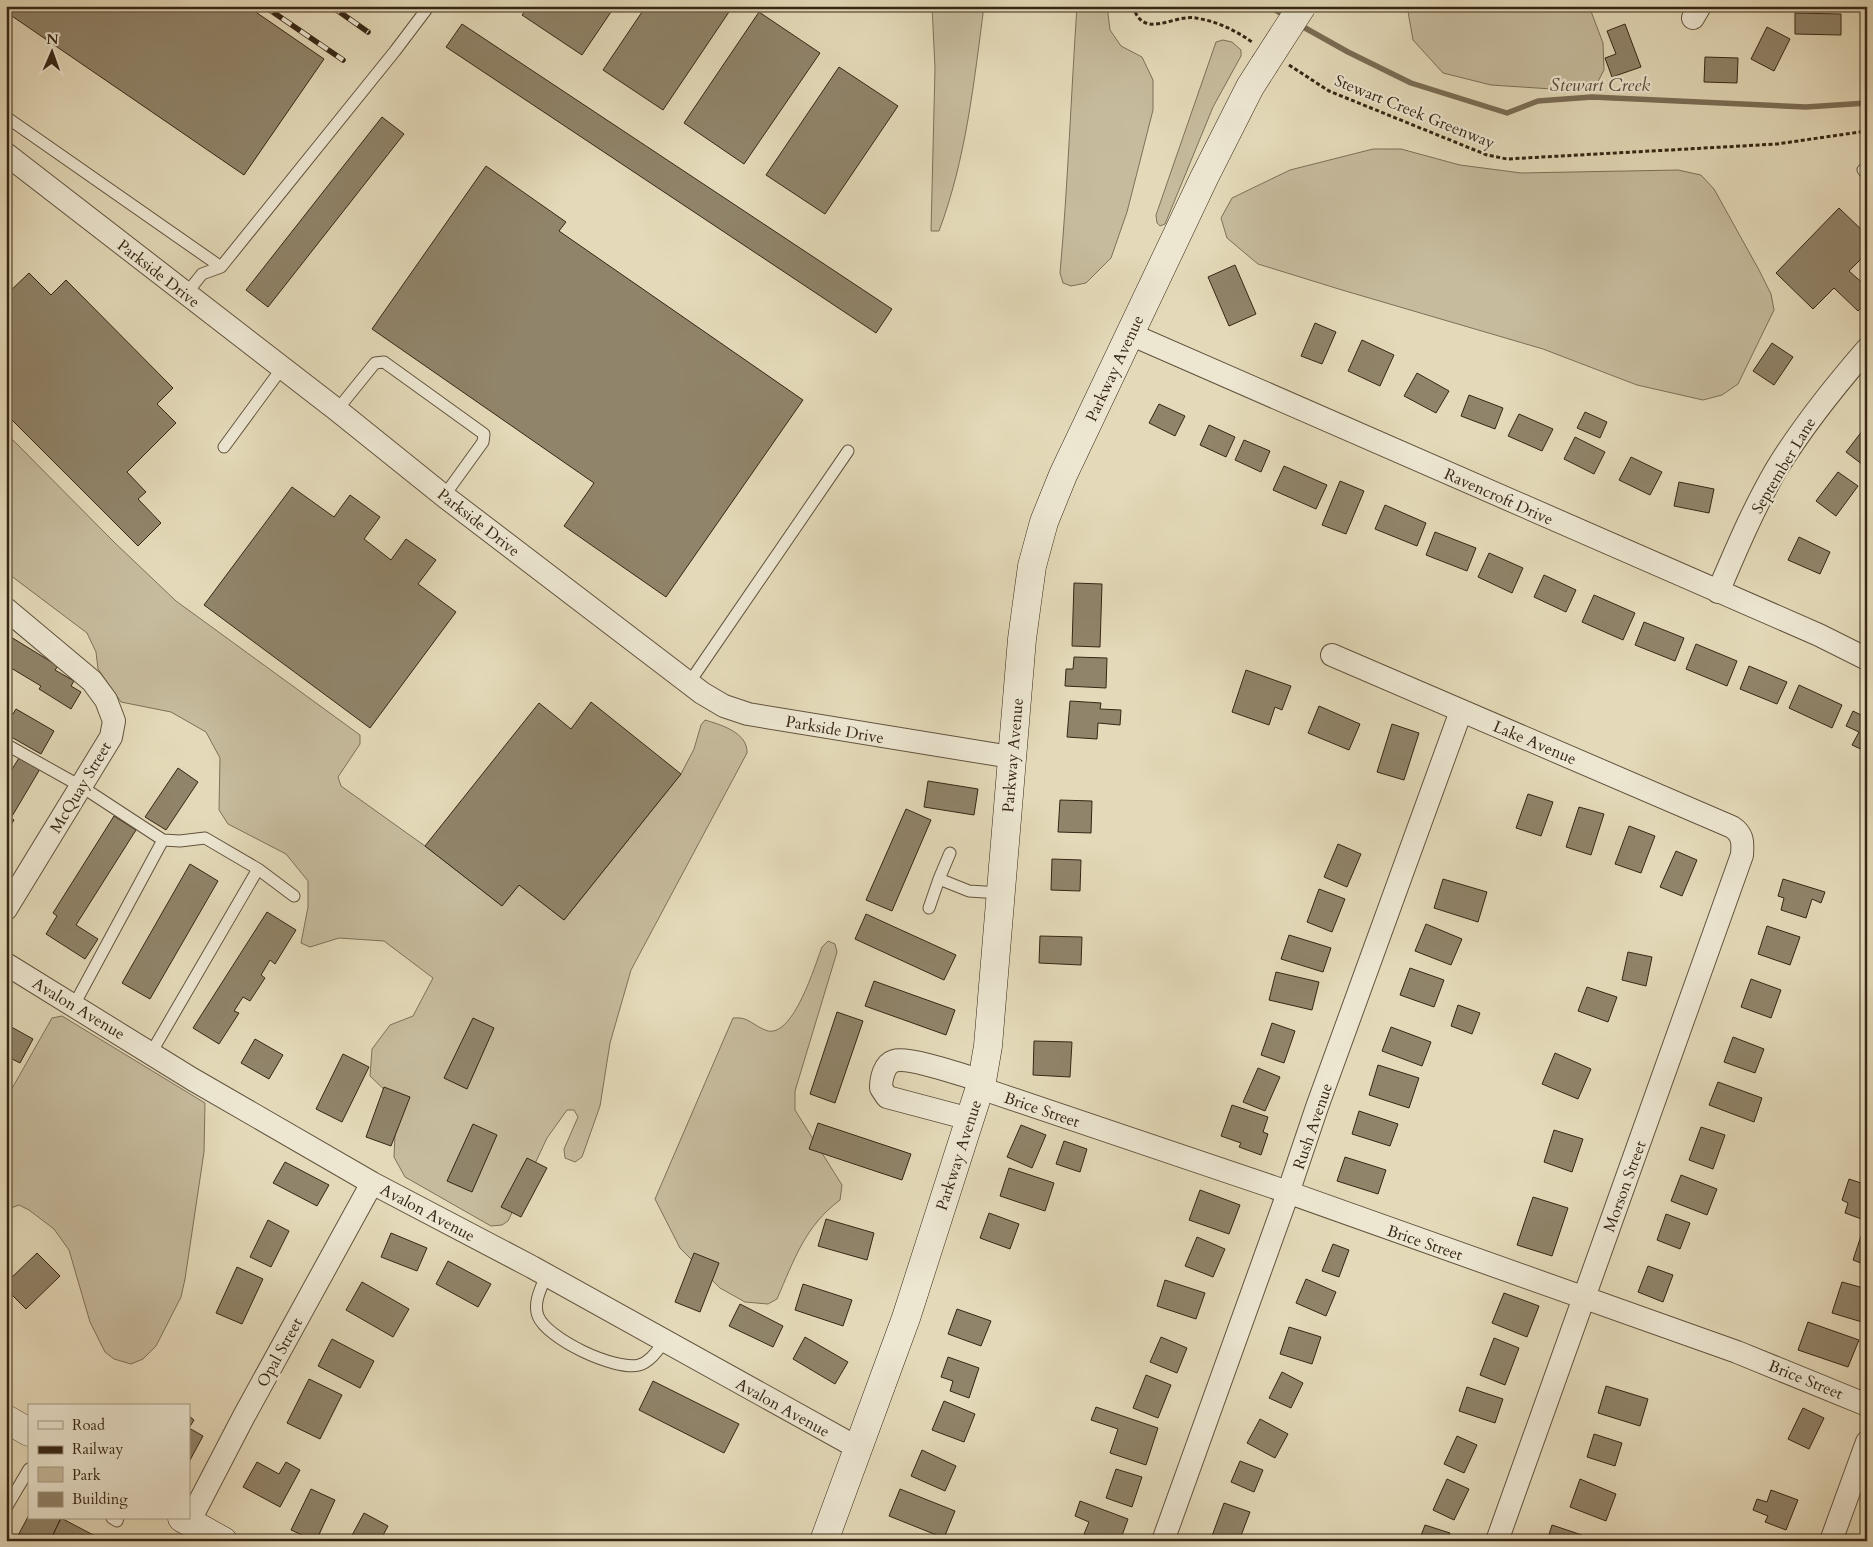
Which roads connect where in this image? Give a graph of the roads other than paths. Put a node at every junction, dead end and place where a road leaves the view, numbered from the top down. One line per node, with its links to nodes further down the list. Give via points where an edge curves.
1 (429, 6): 5 (lane)
2 (1302, 6): 7 (street, Parkway Avenue, bridge, via 1250,87)
3 (6, 117): 5 (lane)
4 (6, 154): 6 (street, Parkside Drive)
5 (220, 266): 6 (lane, via 202,274)
6 (186, 294): 9 (street, Parkside Drive)
7 (1130, 334): 14 (street, Ravencroft Drive); 21 (street, Parkway Avenue, via 1044,522 1032,566)
8 (1867, 349): 14 (street, September Lane, via 1800,433 1776,470)
9 (282, 368): 10 (street, Parkside Drive); 11 (lane)
10 (338, 410): 13 (street, Parkside Drive); 13 (lane, via 375,363 384,362 484,434 483,442)
11 (224, 447)
12 (848, 451): 18 (lane)
13 (444, 496): 18 (street, Parkside Drive)
14 (1718, 592): 17 (street, Ravencroft Drive)
15 (6, 609): 22 (street, McQuay Street, via 92,681 106,700 114,721 111,738)
16 (1332, 655): 19 (street, Lake Avenue)
17 (1867, 659)
18 (689, 683): 21 (street, Parkside Drive, via 724,706 748,714)
19 (1461, 711): 23 (street, Lake Avenue); 38 (street, Rush Avenue)
20 (6, 747): 22 (lane)
21 (1011, 758): 28 (street, Parkway Avenue)
22 (82, 787): 24 (lane); 31 (street, McQuay Street)
23 (1737, 830): 40 (street, Morson Street, via 1743,843 1742,855)
24 (163, 840): 26 (lane, via 204,838); 33 (lane)
25 (950, 853): 27 (lane)
26 (258, 869): 29 (lane); 34 (lane)
27 (939, 879): 28 (lane, via 969,891); 30 (lane)
28 (1000, 893): 35 (street, Parkway Avenue, via 988,1046)
29 (294, 896)
30 (929, 908)
31 (6, 909)
32 (6, 964): 33 (street, Avalon Avenue)
33 (74, 1005): 34 (street, Avalon Avenue)
34 (151, 1053): 37 (street, Avalon Avenue)
35 (981, 1084): 36 (street, Parkway Avenue); 36 (street, Brice Street, via 900,1060 888,1065 883,1074 881,1088 887,1097); 38 (street, Brice Street)
36 (970, 1119): 46 (street, Parkway Avenue, via 906,1318)
37 (372, 1183): 39 (street, Avalon Avenue); 49 (street, Opal Street)
38 (1288, 1193): 40 (street, Brice Street); 53 (street, Rush Avenue)
39 (546, 1276): 41 (street, Avalon Avenue); 41 (lane, via 536,1304 537,1315 543,1325 569,1344 628,1366 640,1365 650,1359)
40 (1584, 1298): 42 (street, Brice Street, via 1737,1352); 54 (street, Morson Street)
41 (664, 1342): 46 (street, Avalon Avenue)
42 (1867, 1405)
43 (6, 1419): 44 (street)
44 (28, 1431)
45 (1867, 1442): 55 (street)
46 (858, 1448): 52 (street, Parkway Avenue)
47 (28, 1472): 48 (lane)
48 (6, 1508)
49 (190, 1511)
50 (185, 1520): 51 (street)
51 (223, 1541)
52 (824, 1541)
53 (1163, 1541)
54 (1497, 1541)
55 (1831, 1541)

